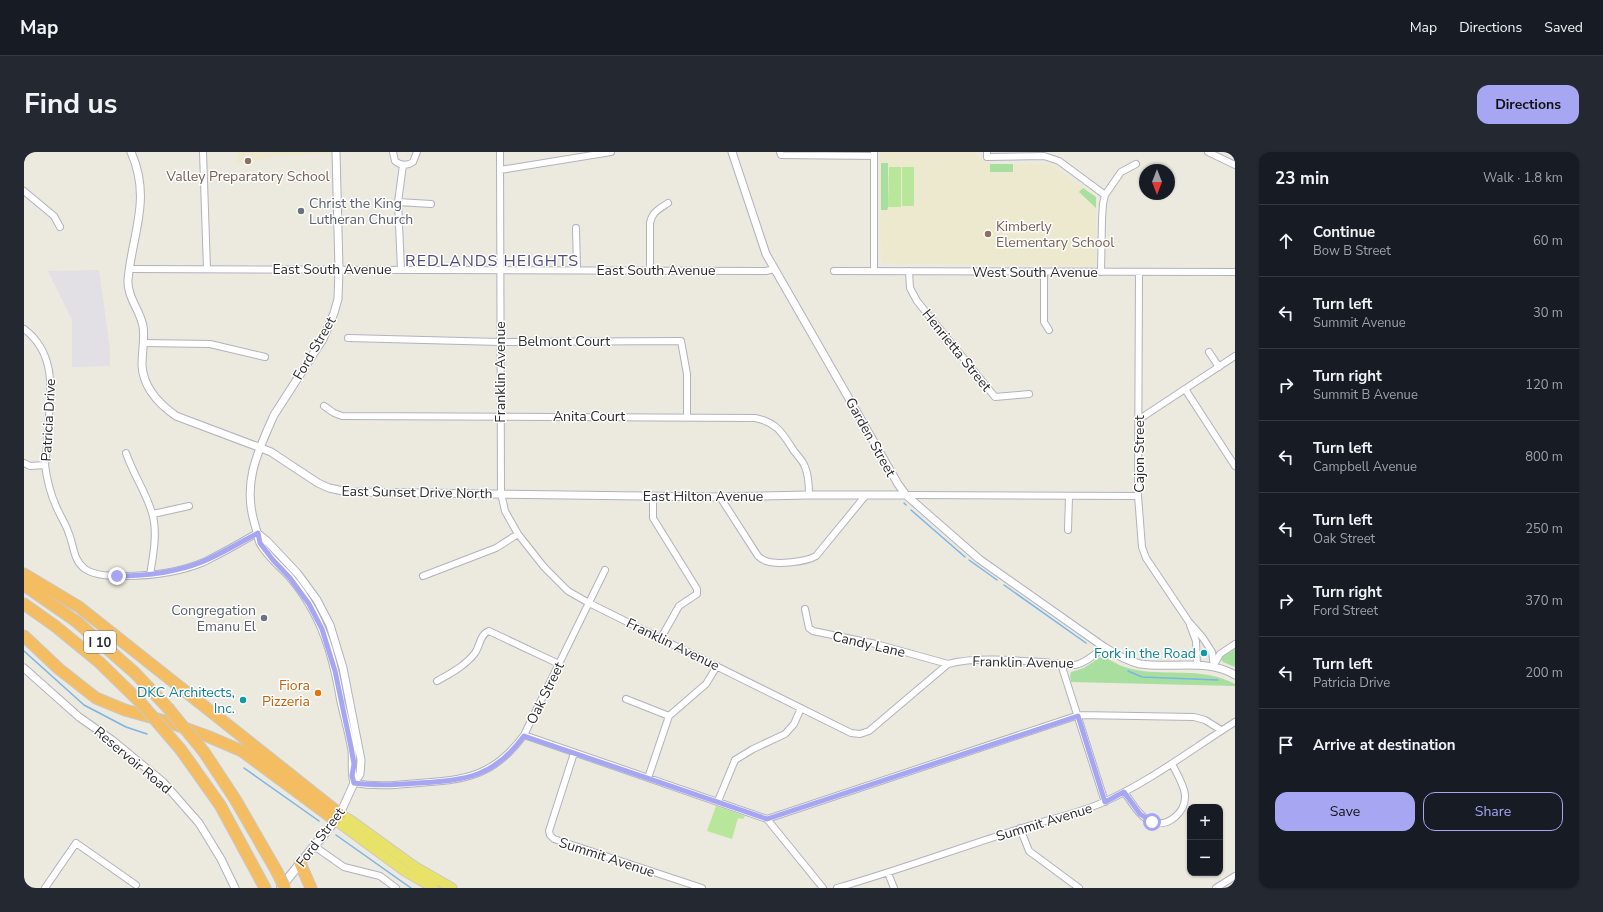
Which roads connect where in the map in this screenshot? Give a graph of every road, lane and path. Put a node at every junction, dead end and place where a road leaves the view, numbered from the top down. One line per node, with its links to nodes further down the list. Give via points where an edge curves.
1 (131, 152): 24 (street, East Sunset Drive North, via 138,177 141,209)
2 (203, 152): 25 (street)
3 (336, 152): 26 (street, Ford Street)
4 (392, 152): 14 (street, via 395,161)
5 (417, 152): 14 (street, via 413,162)
6 (500, 152): 16 (street, Franklin Avenue)
7 (611, 152): 16 (street)
8 (732, 152): 29 (street, Garden Street, via 763,246)
9 (1208, 152): 15 (street)
10 (781, 154): 11 (street)
11 (874, 154): 33 (street)
12 (987, 154): 18 (street, via 1052,158)
13 (1136, 164): 18 (street, via 1121,172)
14 (403, 165): 19 (street)
15 (1235, 165)
16 (500, 170): 30 (street, Franklin Avenue)
17 (24, 191): 22 (street, via 54,216)
18 (1105, 195): 36 (street)
19 (398, 202): 21 (street); 27 (street)
20 (668, 203): 31 (street, via 655,212 650,224)
21 (431, 204)
22 (60, 227)
23 (576, 228): 28 (street)
24 (130, 269): 25 (street, East South Avenue); 43 (street, East Sunset Drive North, via 130,294 143,326)
25 (207, 269): 26 (street, East South Avenue)
26 (340, 269): 27 (street, East South Avenue); 54 (street, Ford Street, via 338,299 329,327 274,415)
27 (401, 269): 30 (street, East South Avenue)
28 (576, 269): 30 (street, East South Avenue); 31 (street, East South Avenue)
29 (774, 269): 31 (street, East South Avenue); 62 (street, Garden Street)
30 (501, 270): 42 (street, Franklin Avenue)
31 (650, 270)
32 (834, 271): 33 (street, West South Avenue)
33 (874, 271): 34 (street, West South Avenue)
34 (909, 271): 35 (street, West South Avenue); 49 (street, Henrietta Street, via 910,288 917,301 995,397)
35 (1044, 272): 36 (street, West South Avenue); 40 (street, via 1044,322)
36 (1101, 272): 37 (street, West South Avenue)
37 (1139, 272): 38 (street, West South Avenue); 53 (street, Cajon Street)
38 (1235, 272)
39 (24, 329): 57 (street, Patricia Drive, via 35,338 49,363 52,384)
40 (1049, 330)
41 (348, 338): 42 (street, Belmont Court)
42 (500, 342): 51 (street, Franklin Avenue); 52 (street, Belmont Court, via 681,341 687,374)
43 (143, 343): 46 (street, via 210,344); 54 (street, East Sunset Drive North, via 142,367 146,380 152,394 164,407 176,416)
44 (1209, 352): 47 (street)
45 (1235, 356): 47 (street)
46 (266, 357)
47 (1219, 367): 48 (street)
48 (1185, 389): 53 (street); 58 (street)
49 (1029, 394)
50 (324, 406): 51 (street, Anita Court, via 342,416)
51 (500, 416): 52 (street, Anita Court); 59 (street, Franklin Avenue)
52 (687, 416): 60 (street, Anita Court, via 755,418 768,421 779,428 805,466)
53 (1138, 420): 65 (street, Cajon Street)
54 (260, 448): 59 (street, East Sunset Drive North, via 271,452 318,483 337,490); 70 (street, Ford Street, via 251,471 250,488 252,515)
55 (126, 453): 68 (street)
56 (24, 463): 57 (street, via 30,466)
57 (45, 466): 74 (street, Patricia Drive, via 51,493 78,562 93,573 104,575)
58 (1235, 466)
59 (501, 493): 63 (street, East Hilton Avenue); 71 (street, Franklin Avenue, via 505,511)
60 (809, 495): 61 (street, East Hilton Avenue); 66 (street, East Hilton Avenue)
61 (866, 495): 62 (street, East Hilton Avenue); 66 (street, via 816,556 797,562 771,562 758,556)
62 (906, 495): 64 (street); 84 (street, Garden Street, via 979,559)
63 (653, 496): 66 (street, East Hilton Avenue); 82 (street, via 653,518 697,589 697,594 678,606)
64 (1069, 496): 65 (street); 69 (street)
65 (1138, 496): 80 (street, Cajon Street, via 1142,547 1146,558)
66 (720, 497)
67 (189, 506): 68 (street)
68 (153, 514): 74 (street, via 154,545)
69 (1068, 530)
70 (258, 533): 74 (street, Patricia Drive, via 203,562); 92 (street, Ford Street, via 260,543 309,604 322,629); 95 (street, Ford Street, via 298,574 317,600 337,646)
71 (518, 534): 75 (street, via 496,548); 77 (street, Franklin Avenue, via 544,567 568,591)
72 (605, 570): 77 (street, Oak Street)
73 (24, 574): 110 (highway, via 79,607)
74 (150, 575)
75 (423, 576)
76 (24, 585): 122 (highway, I 10, bridge, via 77,622 135,673 168,708 204,752 235,799)
77 (589, 603): 82 (street, Franklin Avenue); 85 (street, Oak Street)
78 (24, 604): 118 (highway, I 10, bridge, via 99,662 140,702 181,750 220,804)
79 (805, 610): 86 (street, Candy Lane, via 809,628 813,631 876,644)
80 (1189, 622): 88 (street, Cajon Street, via 1196,641); 90 (street, Cajon Street, via 1212,652)
81 (24, 636): 110 (highway, via 58,669 96,698 125,710 168,722 242,751)
82 (661, 638): 89 (street, Franklin Avenue)
83 (1235, 644): 90 (street, via 1220,654)
84 (1104, 648): 87 (street, Franklin Avenue, via 1087,661 1075,665); 88 (street, via 1128,661 1152,665)
85 (559, 664): 94 (street, via 489,631 485,632 476,652 466,664); 102 (street, Oak Street)
86 (948, 664): 87 (street, Franklin Avenue, via 976,660); 97 (street, Franklin Avenue, via 869,731 860,734)
87 (1061, 664): 99 (street)
88 (1197, 665): 90 (street)
89 (717, 666): 97 (street, Franklin Avenue); 98 (street, via 706,684)
90 (1214, 667): 93 (street)
91 (24, 668): 120 (street, Reservoir Road, via 79,717 112,740 163,782 199,823)
92 (335, 671): 95 (street, via 339,674 343,692); 106 (street, Ford Street, via 354,764)
93 (1235, 675)
94 (437, 681)
95 (348, 695): 106 (street, Ford Street, via 361,760 360,774)
96 (626, 699): 98 (street)
97 (801, 708): 108 (street, via 794,724 785,734 735,760)
98 (669, 716): 105 (street)
99 (1078, 716): 101 (street, via 1194,717); 109 (street); 111 (street)
100 (1235, 722): 101 (street, Summit Avenue)
101 (1222, 730): 104 (street, Summit Avenue)
102 (524, 736): 103 (street); 106 (street, Oak Street, via 500,762 473,776 458,780 388,786)
103 (574, 753): 105 (street); 127 (street, Summit Avenue, via 549,831 550,835 554,839)
104 (1172, 764): 107 (street, Summit Avenue); 107 (street, via 1185,794 1182,809 1172,819 1152,822 1140,814)
105 (648, 778): 108 (street)
106 (354, 783): 110 (street, Ford Street)
107 (1124, 792): 109 (street, Summit Avenue)
108 (718, 801): 111 (street)
109 (1105, 802): 112 (street, Summit Avenue)
110 (338, 817): 113 (main road, Ford Street); 125 (main road, via 406,872); 126 (main road, via 349,819 414,866)
111 (767, 819): 128 (street)
112 (1020, 828): 115 (street, Summit Avenue); 131 (street, via 1029,851)
113 (314, 846): 114 (main road, Ford Street); 124 (street, via 344,867 380,876)
114 (300, 863): 121 (main road, Ford Street); 123 (highway)
115 (888, 873): 129 (street, Summit Avenue); 130 (street)
116 (1235, 876): 132 (street)
117 (136, 885): 119 (street, via 76,843)
118 (264, 887)
119 (45, 888)
120 (236, 888)
121 (281, 888)
122 (285, 888)
123 (311, 888)
124 (396, 888)
125 (434, 888)
126 (452, 888)
127 (702, 888)
128 (823, 888)
129 (838, 888)
130 (894, 888)
131 (1079, 888)
132 (1216, 888)

